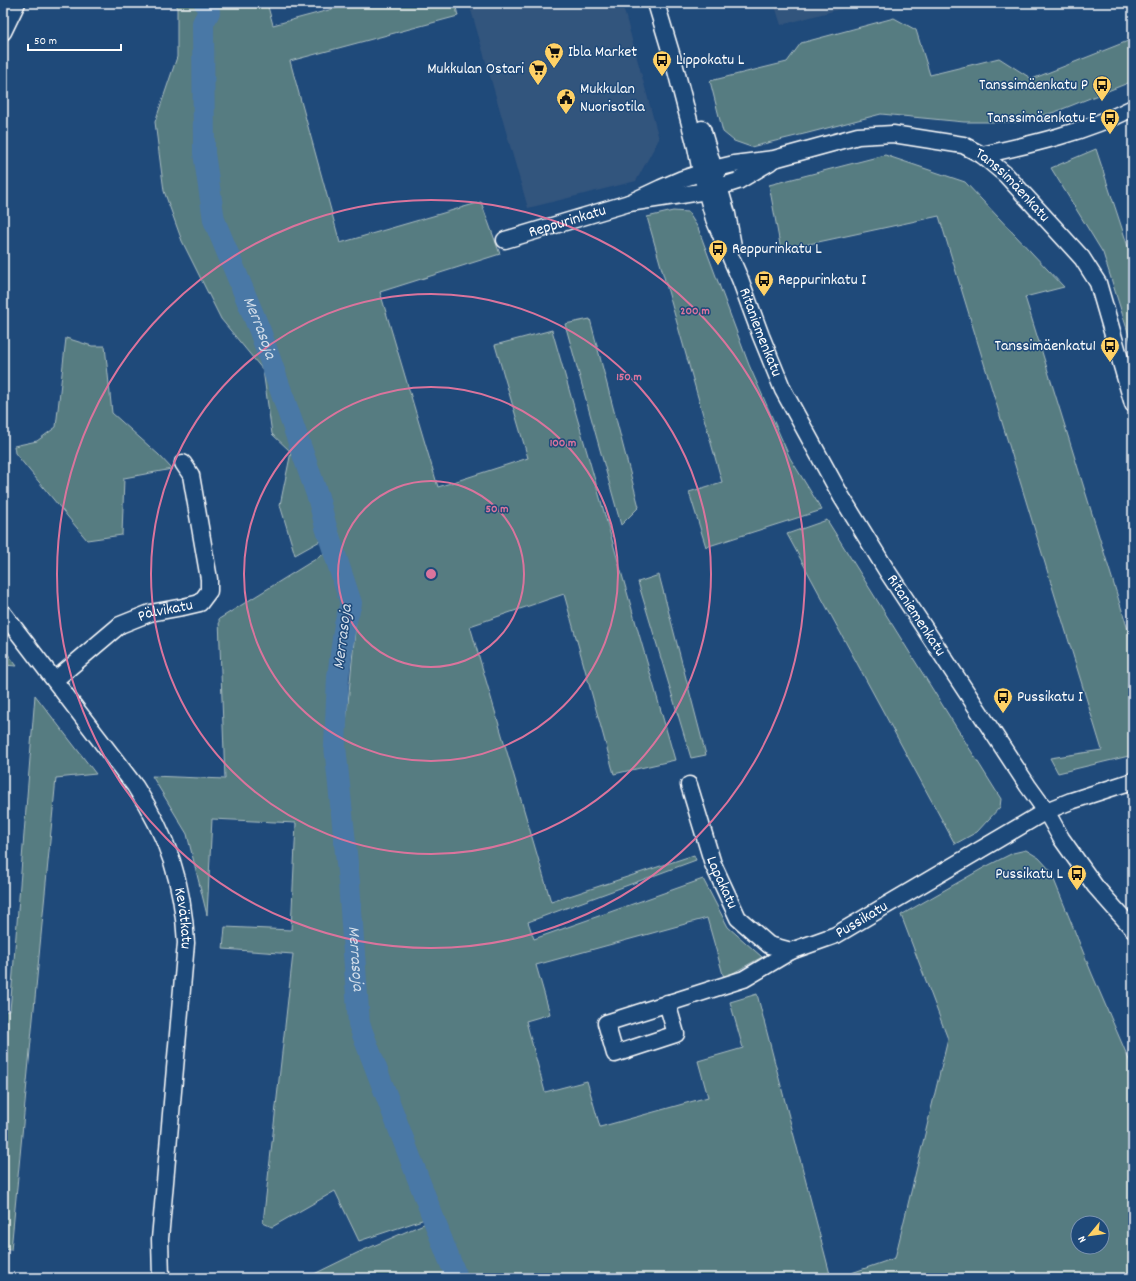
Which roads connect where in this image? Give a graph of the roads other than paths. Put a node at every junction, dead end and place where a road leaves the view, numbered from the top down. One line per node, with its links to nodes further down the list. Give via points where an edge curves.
1 (17, 3): 4 (street)
2 (656, 3): 8 (street, Ritaniemenkatu, via 692,133)
3 (666, 3): 8 (street, Ritaniemenkatu)
4 (3, 32)
5 (1133, 108): 6 (street, via 1112,119 1048,140)
6 (982, 155): 7 (street, Tanssimäenkatu, via 963,145 893,134 858,136); 12 (street, Tanssimäenkatu, via 1006,175 1082,258 1098,283)
7 (774, 159): 8 (street, Tanssimäenkatu); 9 (street, Tanssimäenkatu, via 738,181)
8 (707, 170): 9 (street, Ritaniemenkatu); 10 (street, Reppurinkatu)
9 (713, 189): 10 (street, Reppurinkatu); 18 (street, Ritaniemenkatu, via 727,214 740,279 783,390 841,496 887,571)
10 (629, 204): 11 (street, Reppurinkatu)
11 (505, 240)
12 (1133, 404)
13 (183, 463): 15 (street, Pälvikatu, via 191,475 209,591 200,603 150,613 120,625)
14 (3, 613): 15 (street, Kevätkatu)
15 (55, 680): 22 (street, Kevätkatu, via 148,805 162,832 180,890 186,943 160,1239)
16 (1133, 781): 18 (street)
17 (689, 786): 20 (street, Lapakatu, via 713,864 738,918 768,945)
18 (1046, 811): 19 (street, Ritaniemenkatu, via 1060,838 1095,886); 20 (street, Pussikatu, via 836,934)
19 (1133, 929)
20 (791, 951): 21 (street, Pussikatu, via 744,979)
21 (667, 1002)
22 (161, 1278)

